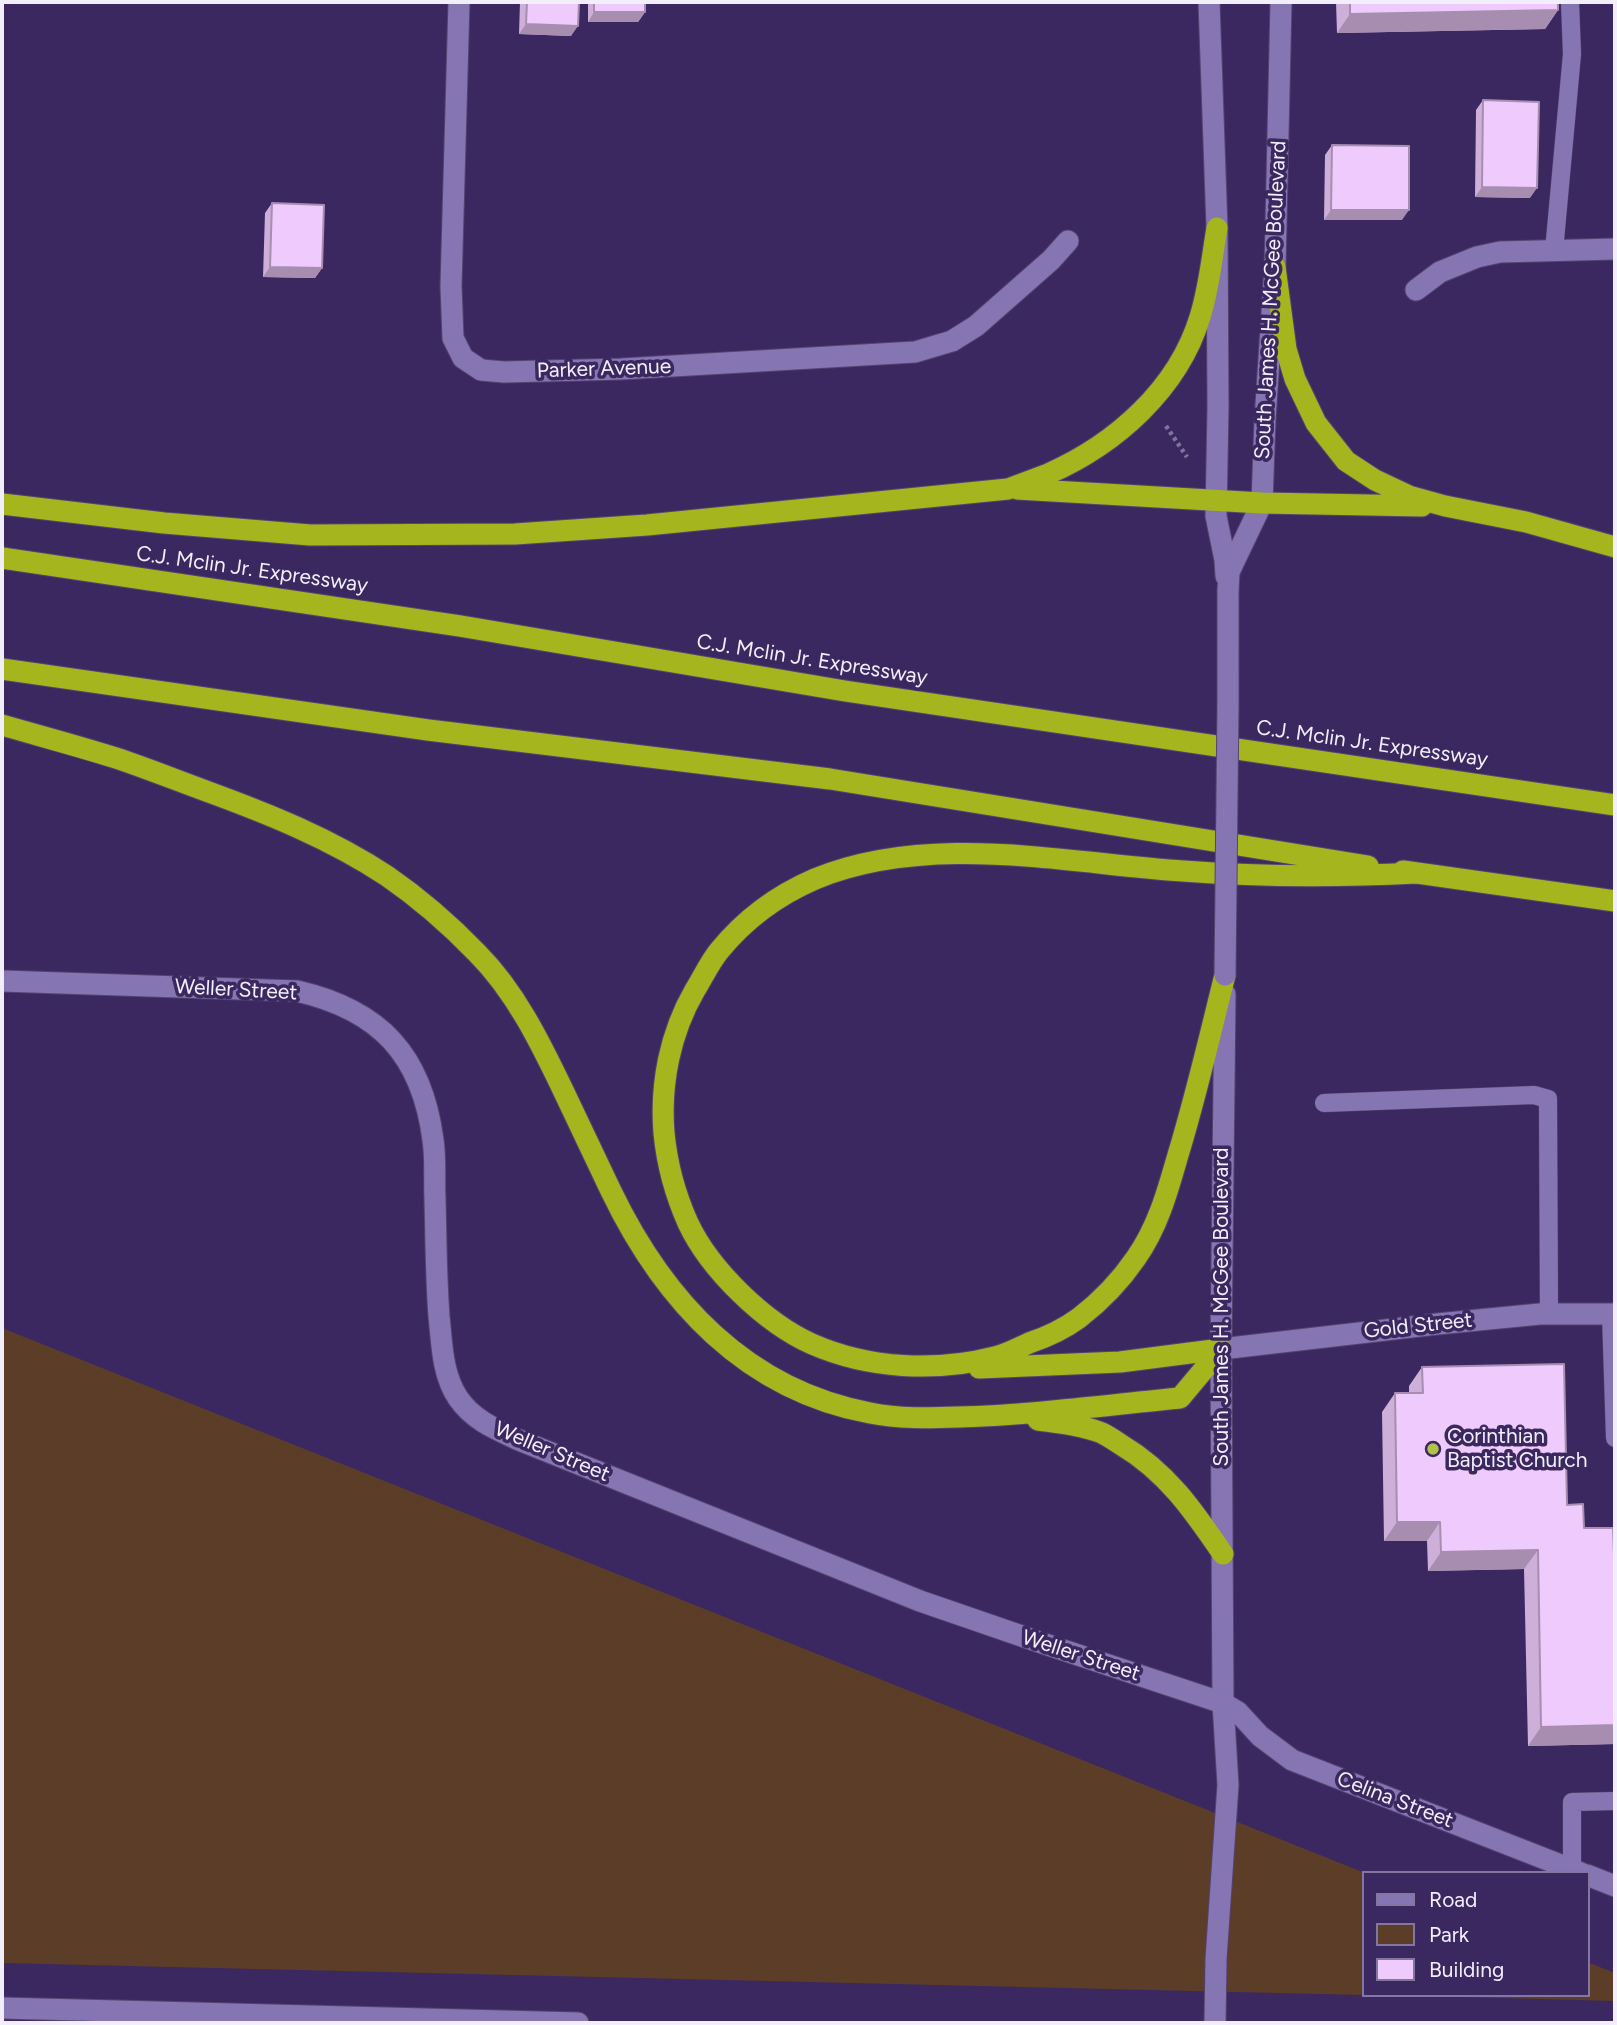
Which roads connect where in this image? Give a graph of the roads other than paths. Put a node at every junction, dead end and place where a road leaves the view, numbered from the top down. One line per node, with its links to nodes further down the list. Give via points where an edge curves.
1 (459, 2): 6 (street, Parker Avenue, via 453,338 463,358 481,370 621,369 915,352 976,327)
2 (1209, 2): 5 (street, South James H. McGee Boulevard)
3 (1281, 2): 9 (street, South James H. McGee Boulevard)
4 (1570, 2): 8 (lane, via 1572,54)
5 (1217, 228): 11 (highway, via 1200,317 1183,359 1164,387 1135,418 1087,453); 12 (street, South James H. McGee Boulevard)
6 (1068, 241)
7 (1615, 249): 8 (street)
8 (1554, 251): 10 (street, via 1477,257 1440,272)
9 (1275, 267): 13 (street, South James H. McGee Boulevard); 15 (highway, via 1286,349 1316,423 1346,461 1375,480)
10 (1416, 289)
11 (1008, 489): 12 (highway); 14 (highway, via 515,534 310,535)
12 (1215, 500): 13 (highway); 18 (street, South James H. McGee Boulevard)
13 (1262, 503): 15 (highway); 18 (street, South James H. McGee Boulevard, via 1229,572)
14 (2, 504)
15 (1445, 506): 16 (highway)
16 (1615, 547)
17 (2, 558): 21 (highway, C.J. Mclin Jr. Expressway, via 460,626 845,691)
18 (1228, 591): 24 (street, South James H. McGee Boulevard, bridge)
19 (2, 670): 22 (highway, via 428,730 831,779)
20 (2, 725): 32 (highway, via 117,758 258,810 330,842 388,877 439,916 480,955 539,1040 618,1206 654,1267 729,1350 764,1374 816,1399 870,1413 913,1418)
21 (1615, 804)
22 (1416, 873): 23 (highway); 30 (highway, via 1349,877 1213,872 995,854 914,855 816,878 750,918 717,953 687,1004 666,1076 666,1154 690,1227 747,1300 811,1343 892,1365)
23 (1615, 901)
24 (1225, 975): 29 (street, South James H. McGee Boulevard); 30 (highway, via 1162,1211 1138,1255 1107,1294 1051,1335 997,1356)
25 (2, 981): 35 (street, Weller Street, via 297,991 364,1016 391,1038 422,1088 433,1140 442,1356 457,1397 480,1422 920,1601)
26 (1324, 1103): 27 (lane, via 1534,1095 1548,1099)
27 (1549, 1314): 28 (street, Gold Street); 29 (street, Gold Street)
28 (1613, 1314): 31 (lane)
29 (1221, 1349): 30 (highway, via 1120,1362 990,1369); 32 (highway, via 1180,1398); 34 (street, South James H. McGee Boulevard)
30 (946, 1366)
31 (1614, 1392): 33 (lane)
32 (1001, 1416): 34 (highway, via 1076,1425 1104,1434 1138,1454 1171,1484)
33 (1615, 1438)
34 (1223, 1554): 35 (street, South James H. McGee Boulevard)
35 (1223, 1703): 37 (street, Celina Street, via 1292,1760); 44 (street, South James H. McGee Boulevard, via 1228,1785)
36 (1615, 1801): 38 (lane, via 1573,1801)
37 (1577, 1871)
38 (1580, 1871)
39 (1589, 1876): 40 (street, Celina Street)
40 (1615, 1886)
41 (2, 2008): 42 (street)
42 (173, 2018): 43 (street)
43 (578, 2023)
44 (1215, 2023)

